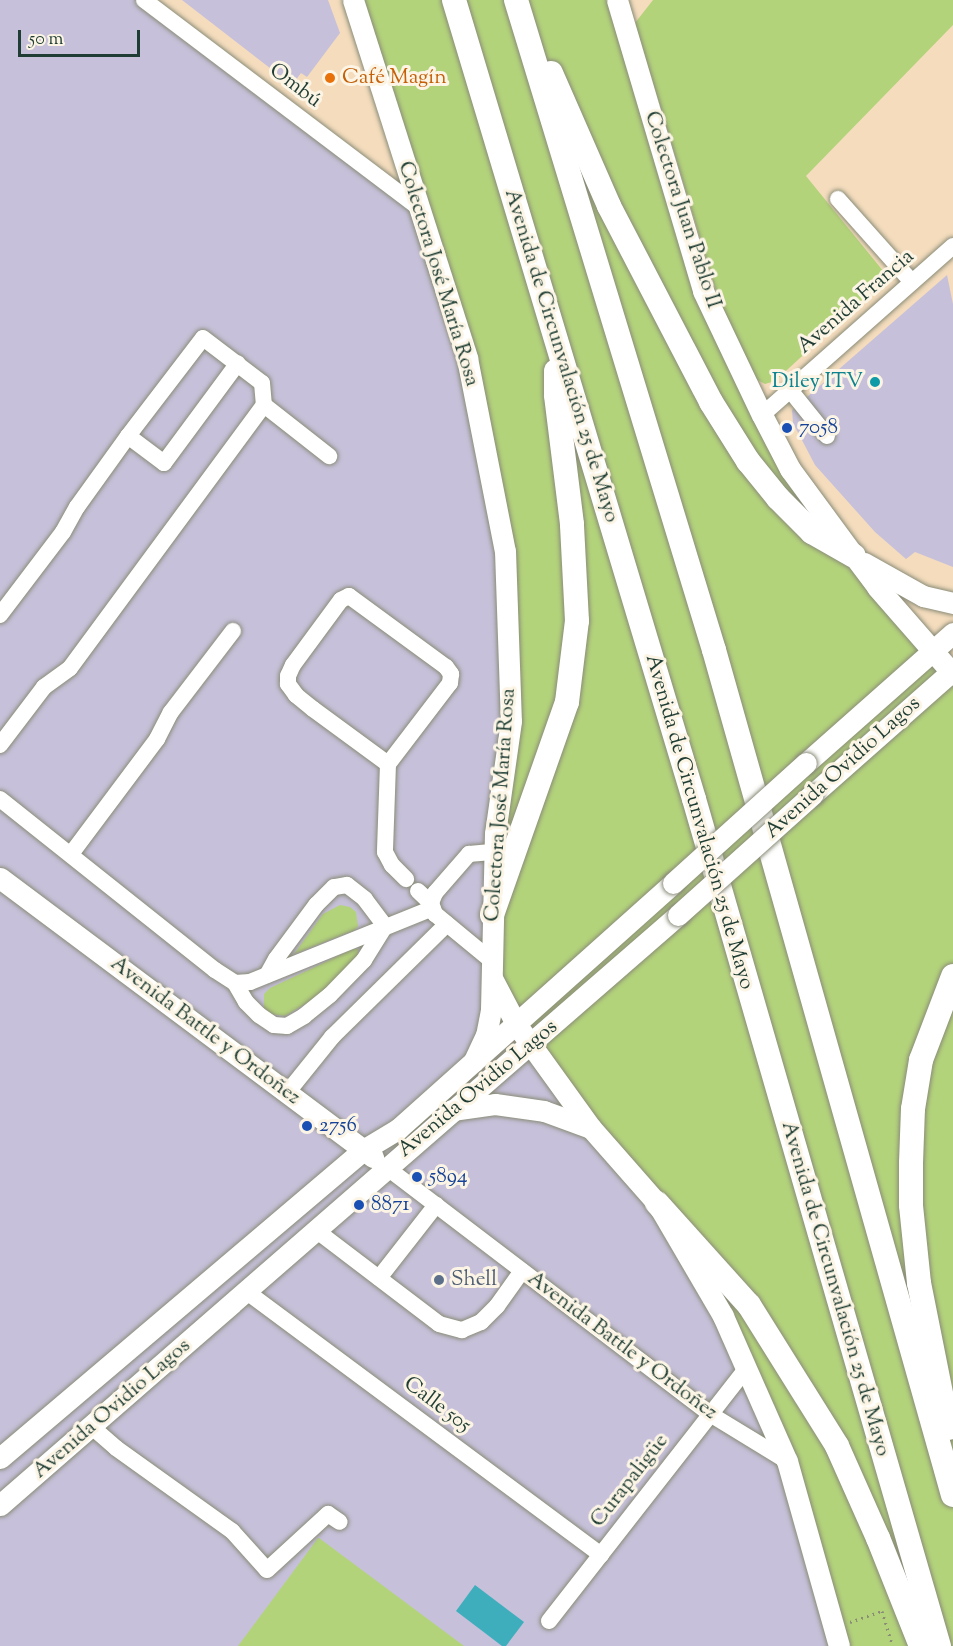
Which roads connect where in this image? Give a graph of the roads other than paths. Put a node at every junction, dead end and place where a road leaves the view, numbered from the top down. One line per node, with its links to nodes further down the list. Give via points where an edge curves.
1 (144, 0): 7 (street, Ombú)
2 (352, 0): 7 (main road, Colectora José María Rosa)
3 (454, 0): 10 (highway, Avenida de Circunvalación 25 de Mayo)
4 (516, 0): 18 (highway, via 609,206 711,402 747,461 778,498 812,532); 59 (highway, via 714,650)
5 (617, 0): 14 (main road, Colectora Juan Pablo II, via 703,291)
6 (838, 199): 9 (street)
7 (419, 208): 28 (main road, Colectora José María Rosa, via 466,358 505,551 511,721)
8 (953, 246): 9 (street, Avenida Francia)
9 (912, 282): 12 (street, Avenida Francia)
10 (556, 341): 32 (highway, via 556,395 572,524 577,621 567,702); 66 (highway, Avenida de Circunvalación 25 de Mayo, via 694,800)
11 (238, 363): 13 (street, via 262,383); 15 (street, via 203,338); 15 (street, via 164,463)
12 (790, 390): 14 (street, Avenida Francia); 16 (street)
13 (264, 405): 17 (street); 25 (street, via 70,668 44,687)
14 (762, 415): 18 (main road, Colectora Juan Pablo II, via 790,468)
15 (128, 436): 20 (street)
16 (828, 436)
17 (329, 456)
18 (854, 556): 19 (main road, via 923,596); 23 (main road, Colectora Juan Pablo II)
19 (953, 603)
20 (0, 615)
21 (233, 631): 29 (street)
22 (953, 633): 23 (main road, Avenida Ovidio Lagos)
23 (932, 651): 24 (main road, Colectora Juan Pablo II); 39 (main road, Avenida Ovidio Lagos, bridge)
24 (952, 672): 40 (main road, Avenida Ovidio Lagos, bridge)
25 (0, 745)
26 (388, 764): 26 (street, via 450,683 451,674 349,596 293,665 288,684 313,709); 31 (street, via 385,852 392,865)
27 (0, 799): 29 (street)
28 (494, 852): 31 (street, via 469,854 435,893); 32 (main road, Colectora José María Rosa)
29 (72, 854): 38 (street)
30 (0, 878): 42 (main road, Avenida Battle y Ordoñez)
31 (432, 905): 33 (street, via 435,914); 34 (street)
32 (492, 915): 35 (main road, Colectora José María Rosa)
33 (447, 924): 35 (street); 42 (street, via 332,1037)
34 (385, 926): 36 (street); 36 (street, via 365,899 347,885 334,887 316,905); 38 (street, via 364,960 330,995 287,1026 274,1025 258,1016)
35 (492, 969): 39 (main road, Colectora José María Rosa); 41 (main road, via 486,1035)
36 (267, 975): 38 (street)
37 (953, 976): 56 (highway, via 921,1060 913,1109 911,1173 919,1283)
38 (235, 983)
39 (516, 1024): 40 (main road, Colectora José María Rosa); 41 (main road, Avenida Ovidio Lagos)
40 (531, 1045): 43 (main road, Avenida Ovidio Lagos); 44 (main road, Colectora José María Rosa)
41 (474, 1061): 45 (main road, Avenida Ovidio Lagos, via 398,1129)
42 (287, 1093): 45 (main road, Avenida Battle y Ordoñez)
43 (451, 1110): 44 (main road, via 495,1104 544,1111); 46 (main road, Avenida Ovidio Lagos)
44 (591, 1128): 47 (main road, Colectora José María Rosa)
45 (363, 1150): 46 (main road, Avenida Battle y Ordoñez); 57 (main road, Avenida Ovidio Lagos)
46 (386, 1167): 48 (street, Avenida Battle y Ordoñez); 49 (main road, Avenida Ovidio Lagos)
47 (657, 1203): 53 (main road, Colectora José María Rosa, via 723,1316); 65 (highway, via 749,1305 837,1446)
48 (436, 1205): 50 (street, Avenida Battle y Ordoñez); 51 (street)
49 (317, 1231): 51 (street); 52 (main road, Avenida Ovidio Lagos)
50 (522, 1271): 51 (street, via 481,1322 462,1330 439,1324); 54 (street, Avenida Battle y Ordoñez)
51 (379, 1278)
52 (247, 1292): 55 (main road, Avenida Ovidio Lagos); 62 (street, Calle 505)
53 (746, 1369): 54 (street, Curapaligüe); 58 (main road, Colectora José María Rosa)
54 (710, 1414): 58 (street, Avenida Battle y Ordoñez); 62 (street, Curapaligüe)
55 (92, 1427): 60 (main road, Avenida Ovidio Lagos); 61 (street, via 232,1531 267,1570 328,1514)
56 (953, 1454)
57 (0, 1458)
58 (787, 1461): 64 (main road, Colectora José María Rosa)
59 (953, 1495)
60 (0, 1505)
61 (340, 1522)
62 (601, 1555): 63 (street, Curapaligüe)
63 (549, 1621)
64 (836, 1637)
65 (921, 1646)
66 (939, 1646)

